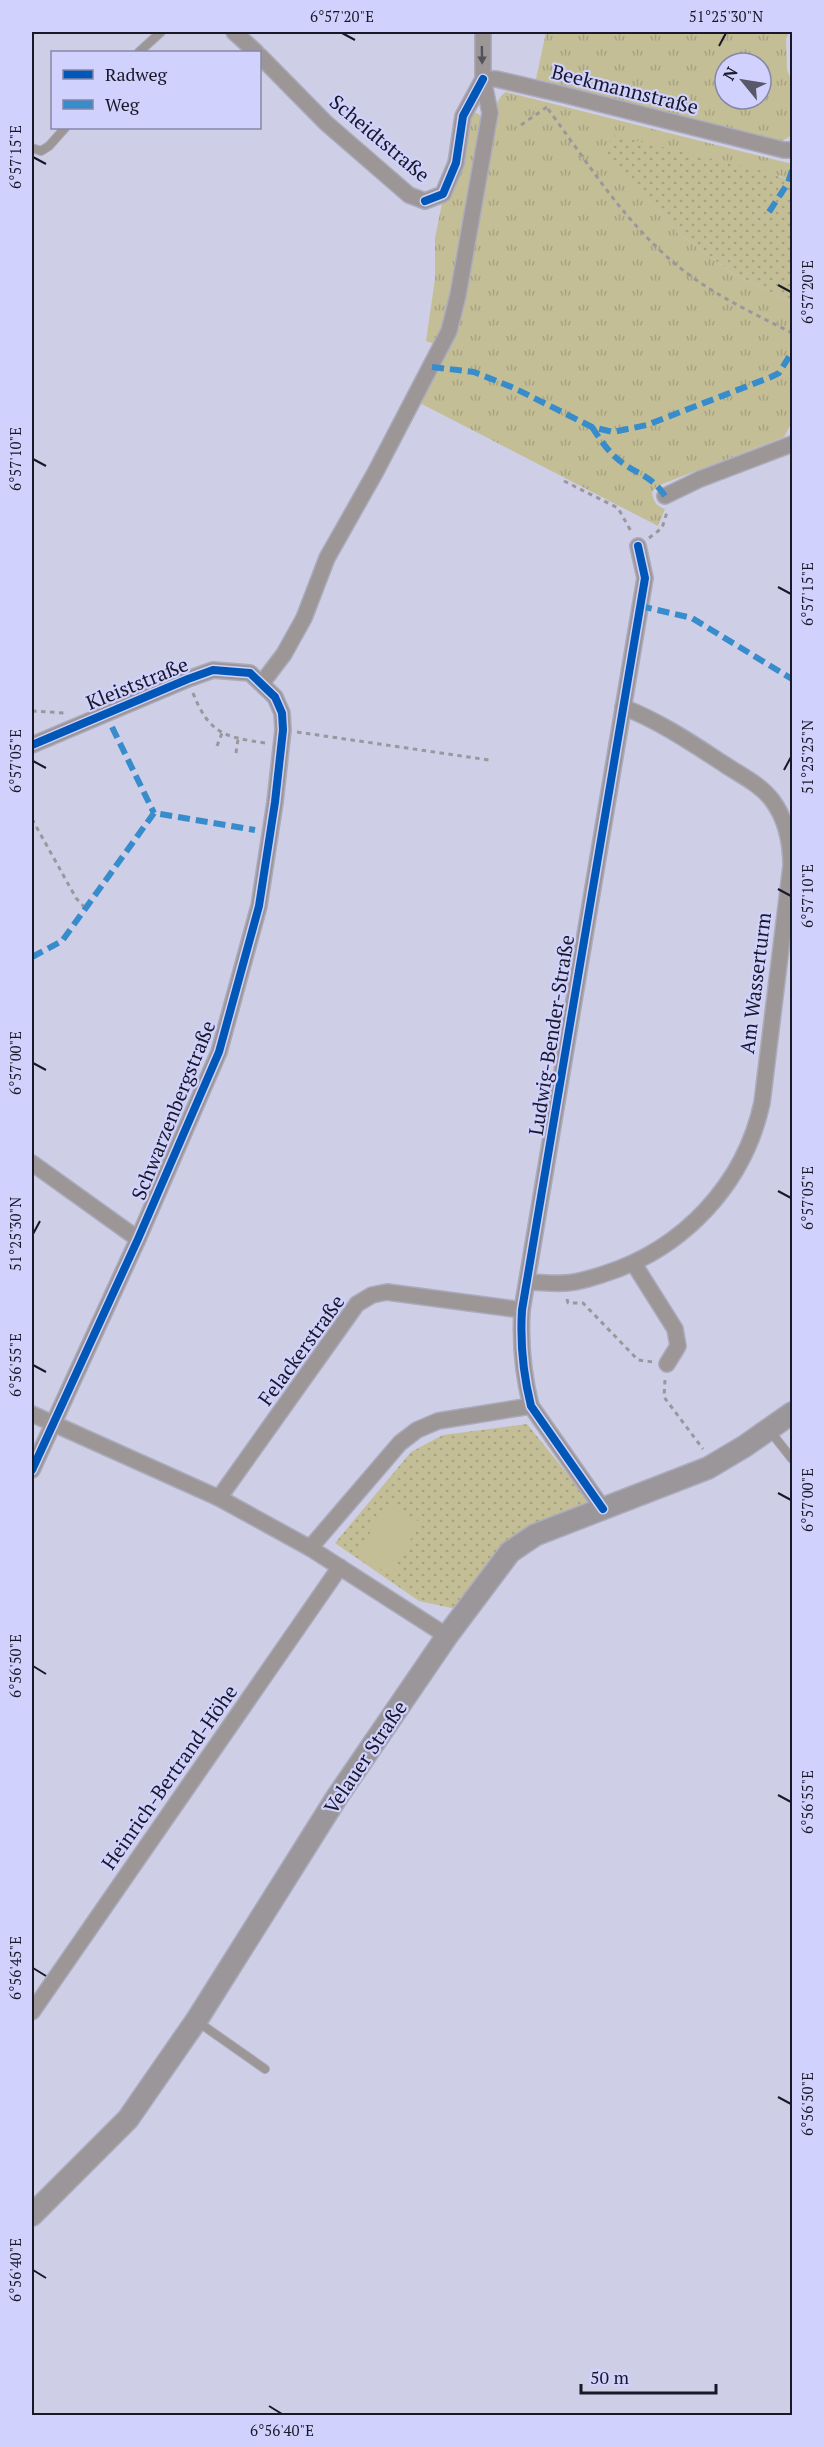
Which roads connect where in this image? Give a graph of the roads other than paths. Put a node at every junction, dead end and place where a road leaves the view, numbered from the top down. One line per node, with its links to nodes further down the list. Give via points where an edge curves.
1 (161, 32): 4 (lane)
2 (234, 32): 5 (street)
3 (483, 32): 7 (street, one-way to 7)
4 (141, 51)
5 (254, 51)
6 (261, 58): 7 (street, Scheidtstraße, via 343,138 409,195 425,201 443,194 456,163 463,116)
7 (483, 79): 10 (street, Beekmannstraße); 14 (street, via 490,113 488,129 449,331 327,558 299,627)
8 (64, 129): 9 (lane, via 41,151)
9 (32, 148)
10 (792, 150)
11 (792, 444): 12 (street)
12 (665, 496)
13 (638, 546): 15 (street, Ludwig-Bender-Straße, via 645,578)
14 (262, 683): 16 (street, Kleiststraße, via 275,697 282,713); 17 (street, Kleiststraße, via 250,674 213,670)
15 (623, 707): 20 (street, Am Wasserturm, via 654,720 755,784 785,823 790,845 758,1121 732,1177 712,1203 663,1248); 21 (street, Ludwig-Bender-Straße)
16 (282, 744): 19 (street, Schwarzenbergstraße, via 259,906 219,1052)
17 (32, 745)
18 (32, 1163): 19 (street)
19 (138, 1239): 27 (street, Schwarzenbergstraße)
20 (633, 1264): 21 (street, Am Wasserturm, via 564,1283); 23 (street, via 675,1329 678,1346)
21 (527, 1282): 22 (street, Ludwig-Bender-Straße)
22 (522, 1310): 24 (street, Ludwig-Bender-Straße, via 520,1339); 31 (street, Felackerstraße, via 387,1292 372,1295 357,1305)
23 (667, 1364)
24 (531, 1406): 32 (street, Ludwig-Bender-Straße); 33 (street, via 438,1421 417,1430 400,1443)
25 (792, 1413): 28 (main road, Velauer Straße)
26 (32, 1414): 27 (street)
27 (52, 1424): 30 (street, Schwarzenbergstraße); 31 (street)
28 (769, 1429): 29 (lane); 32 (main road, Velauer Straße, via 708,1468)
29 (792, 1459)
30 (32, 1470)
31 (219, 1498): 33 (street)
32 (603, 1509): 35 (main road, Velauer Straße, via 535,1535 516,1547)
33 (310, 1548): 34 (street)
34 (340, 1567): 35 (street); 36 (street, Heinrich-Bertrand-Höhe)
35 (447, 1636): 37 (main road, Velauer Straße, via 337,1797)
36 (32, 2012)
37 (196, 2020): 38 (lane); 39 (main road, Velauer Straße, via 128,2119)
38 (265, 2069)
39 (32, 2215)

